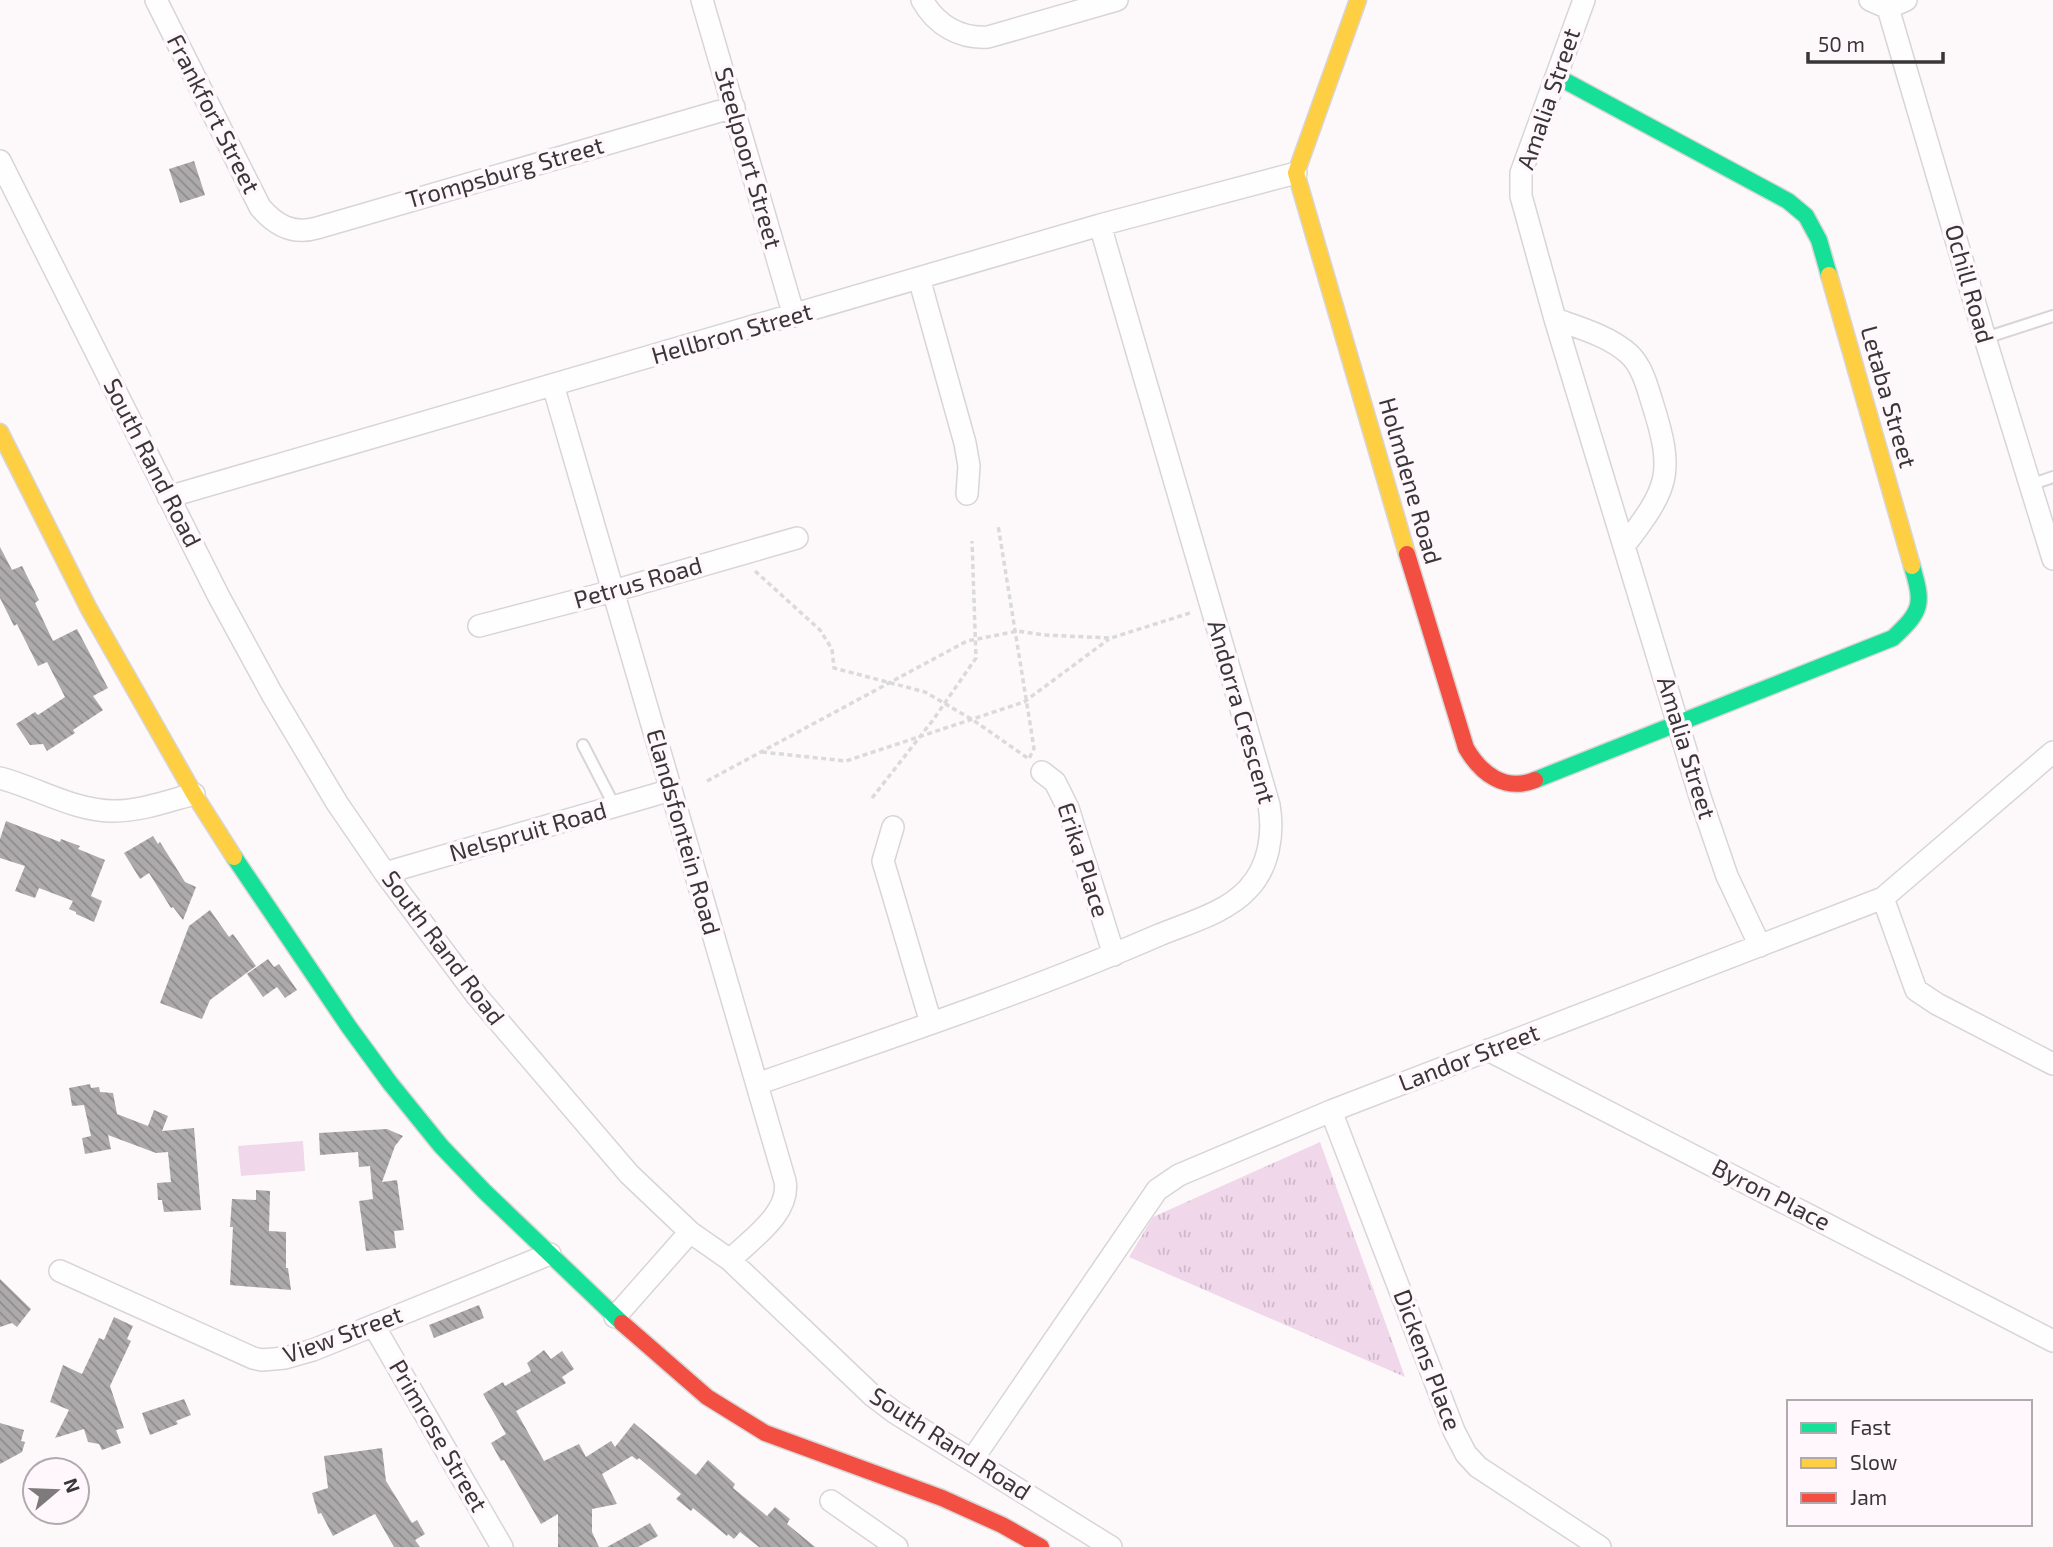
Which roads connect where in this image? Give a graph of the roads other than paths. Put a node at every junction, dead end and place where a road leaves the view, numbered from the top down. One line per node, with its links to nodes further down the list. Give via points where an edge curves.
1 (156, 0): 12 (street, Frankfort Street, via 251,191)
2 (702, 0): 9 (street, Steelpoort Street)
3 (922, 0): 4 (street, via 944,26 975,38)
4 (1117, 0)
5 (1357, 0): 11 (street)
6 (1584, 0): 8 (street, Amalia Street)
7 (1888, 3): 18 (street, Ochill Road)
8 (1556, 76): 17 (street, Amalia Street, via 1520,184); 30 (street, Letaba Street, via 1788,201 1806,216 1819,240 1920,591 1911,621 1893,638)
9 (734, 107): 12 (street, Trompsburg Street, via 309,230); 15 (street, Steelpoort Street)
10 (0, 161): 24 (street, South Rand Road)
11 (1296, 173): 13 (street, Hellbron Street); 30 (street, Holmdene Road, via 1471,760 1494,780 1525,784)
12 (276, 223)
13 (1100, 225): 14 (street, Hellbron Street); 42 (street, Andorra Crescent, via 1272,821 1268,849 1248,890 1227,906)
14 (919, 278): 15 (street, Hellbron Street); 23 (street, via 965,443)
15 (794, 316): 19 (street, Hellbron Street)
16 (2053, 316): 18 (lane)
17 (1555, 319): 26 (street, Amalia Street); 26 (street, via 1602,337 1634,359 1659,425 1666,463 1661,489)
18 (1984, 338): 22 (street, Ochill Road)
19 (553, 385): 24 (street, Hellbron Street); 28 (street, Elandsfontein Road)
20 (0, 432): 36 (street, South Rand Road, via 95,620)
21 (2053, 477): 22 (lane)
22 (2030, 485): 27 (street, Ochill Road)
23 (967, 494)
24 (168, 497): 39 (street, South Rand Road, via 272,694)
25 (797, 538): 28 (street, Petrus Road)
26 (1624, 545): 30 (street, Amalia Street)
27 (2053, 559)
28 (613, 591): 29 (street, Petrus Road); 35 (street, Elandsfontein Road)
29 (479, 626)
30 (1678, 723): 41 (street, Amalia Street, via 1727,876)
31 (583, 746): 37 (lane)
32 (2053, 752): 40 (street, Landor Street)
33 (1042, 772): 42 (street, Erika Place, via 1055,782 1068,808)
34 (0, 778): 36 (street, via 101,811 135,809)
35 (671, 790): 37 (street, Nelspruit Road); 46 (street, Elandsfontein Road)
36 (194, 794): 49 (street, South Rand Road, via 265,906 390,1083 441,1146)
37 (615, 807): 39 (street, Nelspruit Road)
38 (893, 827): 43 (street, via 883,861)
39 (385, 873): 48 (street, South Rand Road, via 477,996 581,1119 657,1203)
40 (1883, 898): 41 (street, Landor Street); 45 (street, via 1916,990)
41 (1760, 946): 44 (street, Landor Street)
42 (1114, 955): 43 (street, Andorra Crescent)
43 (931, 1023): 46 (street, Andorra Crescent)
44 (1488, 1050): 47 (street, Landor Street); 54 (street, Byron Place)
45 (2053, 1064)
46 (757, 1084): 50 (street, Elandsfontein Road, via 786,1190 780,1210)
47 (1331, 1111): 55 (street, Landor Street, via 1161,1185); 61 (street, Dickens Place, via 1466,1454 1478,1467)
48 (690, 1232): 50 (street, South Rand Road); 52 (street)
49 (550, 1254): 52 (street, South Rand Road); 53 (street, View Street)
50 (730, 1260): 55 (street, South Rand Road, via 873,1396)
51 (60, 1271): 53 (street, View Street, via 262,1360 296,1356)
52 (615, 1317): 57 (street, South Rand Road, via 707,1397 765,1433 942,1498 1002,1525)
53 (374, 1326): 58 (street, Primrose Street)
54 (2053, 1341)
55 (972, 1460): 60 (street, South Rand Road)
56 (831, 1501): 59 (street)
57 (1033, 1545)
58 (502, 1547)
59 (897, 1547)
60 (1111, 1547)
61 (1600, 1547)

